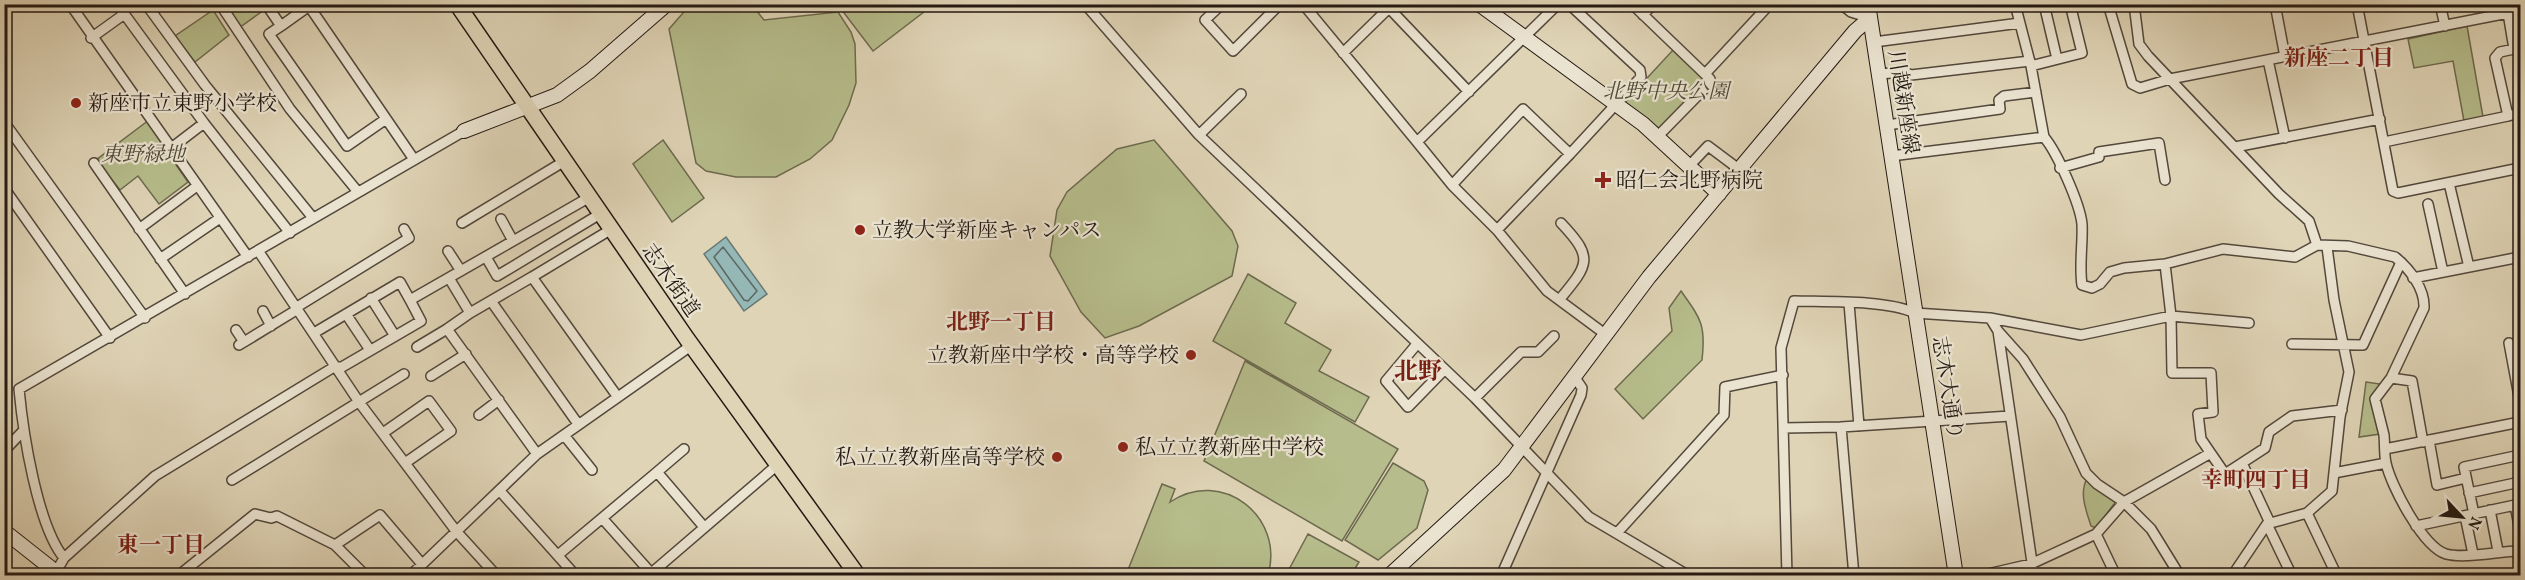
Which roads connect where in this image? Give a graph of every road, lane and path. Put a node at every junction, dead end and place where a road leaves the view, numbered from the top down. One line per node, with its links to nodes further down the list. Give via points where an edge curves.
1 (70, 4): 36 (street)
2 (117, 4): 31 (street)
3 (146, 4): 90 (street, via 205,85)
4 (220, 4): 83 (street, via 290,109)
5 (266, 4): 34 (street)
6 (457, 4): 52 (main road, 志木街道)
7 (667, 4): 52 (street, via 571,85)
8 (1084, 4): 61 (street)
9 (1222, 4): 10 (street, via 1205,20 1233,51)
10 (1280, 4)
11 (1479, 4): 37 (street)
12 (1558, 4): 37 (street)
13 (1569, 4): 51 (street, via 1640,70 1641,77)
14 (1632, 4): 32 (street)
15 (1653, 4): 32 (street)
16 (1770, 4): 45 (street)
17 (1841, 4): 30 (street, via 1851,12)
18 (2015, 4): 33 (street)
19 (2044, 4): 42 (street)
20 (2070, 4): 42 (street, via 2082,53)
21 (2109, 4): 47 (street, via 2132,84 2140,88)
22 (2134, 4): 47 (street, via 2139,44)
23 (2275, 4): 41 (street)
24 (2357, 4): 39 (street)
25 (2440, 4): 35 (street)
26 (1391, 6): 40 (street); 48 (street)
27 (1309, 7): 40 (street)
28 (2507, 9): 29 (street); 35 (street); 54 (street, via 2514,49 2500,52 2496,58)
29 (2520, 10)
30 (1869, 11): 38 (street, 川越新座線); 77 (street)
31 (123, 15): 36 (street); 58 (street)
32 (1643, 15): 45 (street)
33 (2020, 23): 38 (street); 44 (street)
34 (281, 26): 55 (street, via 309,6); 55 (street, via 270,34 346,146)
35 (2445, 26): 39 (street)
36 (91, 38): 68 (street)
37 (1525, 38): 48 (street); 51 (street)
38 (1874, 42): 46 (street, 川越新座線)
39 (2365, 42): 41 (street); 56 (street)
40 (1343, 53): 66 (street)
41 (2285, 57): 43 (street)
42 (2057, 59): 44 (street)
43 (2268, 60): 47 (street); 64 (street)
44 (2030, 63): 46 (street, via 1911,75); 49 (street)
45 (1705, 74): 62 (street, via 1710,83)
46 (1879, 74): 59 (street, 川越新座線)
47 (2170, 79): 67 (street)
48 (1469, 92): 66 (street)
49 (2036, 92): 59 (street, via 2004,96 1999,100 2000,109); 63 (street)
50 (1241, 94): 61 (street)
51 (1617, 104): 62 (street); 69 (street)
52 (528, 108): 60 (street); 72 (main road, 志木街道)
53 (2520, 113): 54 (street)
54 (2508, 116): 65 (street)
55 (386, 119): 71 (street)
56 (2379, 119): 64 (street); 65 (street)
57 (4, 122): 127 (street)
58 (204, 123): 68 (street); 98 (street)
59 (1887, 125): 70 (street, 川越新座線)
60 (464, 131): 71 (street)
61 (1198, 135): 140 (street)
62 (1658, 136): 74 (street)
63 (2044, 137): 70 (street); 75 (street)
64 (2285, 138): 67 (street)
65 (2384, 141): 79 (street, via 2393,191)
66 (1416, 142): 80 (street)
67 (2235, 147): 100 (street, via 2309,221)
68 (170, 149): 81 (street)
69 (1570, 154): 80 (street, via 1523,109); 97 (street)
70 (1891, 156): 87 (street, 川越新座線)
71 (413, 158): 83 (street)
72 (563, 162): 85 (main road, 志木街道); 92 (street)
73 (94, 163): 94 (street)
74 (1690, 165): 77 (street, via 1708,146); 84 (street)
75 (2060, 168): 78 (street, via 2099,157 2099,152 2159,143); 108 (street, via 2082,222 2082,285 2092,288 2110,272 2124,268)
76 (2520, 168): 79 (street)
77 (1740, 170): 84 (street)
78 (2165, 180)
79 (2449, 183): 109 (street)
80 (1452, 185): 97 (street)
81 (197, 186): 89 (street); 94 (street)
82 (4, 188): 138 (street)
83 (358, 192): 90 (street)
84 (1719, 194): 135 (street)
85 (588, 198): 88 (main road, 志木街道); 99 (street)
86 (2428, 204): 111 (street)
87 (1899, 206): 124 (street, 志木大通り)
88 (600, 214): 96 (main road, 志木街道); 105 (street, via 497,276)
89 (220, 218): 104 (street); 106 (street)
90 (313, 218): 98 (street)
91 (501, 219): 99 (street)
92 (462, 223)
93 (1562, 223): 117 (street, via 1584,257 1582,273)
94 (140, 229): 106 (street)
95 (404, 229): 121 (street, via 409,238)
96 (610, 230): 112 (street); 142 (main road, 志木街道)
97 (1497, 230): 117 (street, via 1547,291)
98 (290, 232): 102 (street)
99 (513, 241): 105 (street)
100 (2322, 246): 107 (street, via 2361,248); 108 (street, via 2295,257 2223,249); 143 (street)
101 (448, 251): 110 (street)
102 (259, 252): 104 (street); 121 (street)
103 (2520, 256): 109 (street)
104 (248, 257): 115 (street)
105 (486, 257): 110 (street)
106 (160, 259): 115 (street)
107 (2401, 262): 114 (street); 143 (street, via 2363,345)
108 (2165, 264): 126 (street)
109 (2469, 267): 111 (street)
110 (461, 271): 113 (street)
111 (2443, 272): 114 (street)
112 (532, 277): 119 (street); 154 (street)
113 (448, 278): 118 (street); 123 (street)
114 (2413, 278): 153 (street, via 2423,290 2424,308)
115 (185, 294): 127 (street)
116 (371, 298): 118 (street, via 400,282); 125 (street); 136 (street)
117 (1560, 299): 135 (street)
118 (410, 300): 136 (street, via 421,321)
119 (491, 301): 123 (street); 163 (street)
120 (1849, 303): 124 (street); 150 (street, via 1794,301 1781,348); 165 (street)
121 (298, 308): 130 (street); 134 (street)
122 (263, 311): 130 (street)
123 (470, 313): 131 (street)
124 (1916, 313): 128 (street); 162 (street, 志木大通り)
125 (346, 314): 134 (street); 145 (street)
126 (2171, 316): 128 (street, via 2081,335); 129 (street); 177 (street, via 2172,373 2211,373 2213,412 2198,414 2201,439)
127 (145, 318): 138 (street)
128 (1990, 318): 133 (street)
129 (2249, 323)
130 (271, 326): 132 (street, via 242,344)
131 (447, 328): 144 (street); 146 (street)
132 (236, 330)
133 (1998, 331): 161 (street); 192 (street, via 2023,359 2060,417 2086,473)
134 (314, 333): 147 (street)
135 (1605, 334): 152 (street)
136 (395, 336): 145 (street)
137 (1554, 336): 155 (street, via 1538,352 1521,352)
138 (110, 338): 168 (street, via 20,389)
139 (2509, 343): 158 (street)
140 (1417, 344): 148 (street); 148 (street, via 1386,381 1408,407)
141 (2292, 344): 143 (street)
142 (692, 345): 154 (street); 182 (main road, 志木街道)
143 (2344, 345): 159 (street, via 2349,372)
144 (417, 347)
145 (370, 350): 147 (street, via 342,367)
146 (466, 354): 151 (street); 156 (street)
147 (334, 367): 157 (street); 211 (street, via 154,476)
148 (1444, 370): 155 (street)
149 (404, 374): 157 (street)
150 (1783, 375): 167 (street); 204 (street, via 1725,387 1725,415)
151 (431, 376)
152 (1574, 376): 173 (street); 186 (street, via 1582,388 1581,395)
153 (2391, 378): 171 (street, via 2412,381); 174 (street, via 2374,399)
154 (617, 396): 163 (street)
155 (1474, 398): 173 (street)
156 (499, 400): 160 (street); 176 (street)
157 (359, 402): 169 (street); 188 (street)
158 (2520, 402)
159 (2342, 410): 179 (street, via 2292,416 2269,432 2265,448); 185 (street)
160 (479, 415)
161 (2010, 416): 162 (street); 213 (street)
162 (1932, 422): 165 (street); 227 (street, 志木大通り)
163 (578, 424): 170 (street)
164 (2520, 425): 171 (street)
165 (1859, 426): 166 (street)
166 (1841, 427): 167 (street); 226 (street)
167 (1783, 428): 225 (street)
168 (23, 431): 175 (street); 211 (street, via 46,530)
169 (383, 433): 181 (street); 181 (street, via 429,401 451,430)
170 (564, 435): 176 (street); 183 (street)
171 (2426, 441): 174 (street); 187 (street, via 2437,485)
172 (684, 449): 184 (street)
173 (1522, 449): 186 (street); 223 (street, via 1480,494)
174 (2385, 449): 180 (street)
175 (4, 451)
176 (537, 454): 190 (street)
177 (2209, 454): 179 (street, via 2225,474); 192 (street)
178 (2520, 455): 187 (street, via 2464,467)
179 (2242, 463): 198 (street)
180 (2386, 463): 185 (street); 199 (street)
181 (405, 464): 202 (street)
182 (776, 466): 200 (street); 216 (main road, 志木街道)
183 (592, 470)
184 (657, 472): 197 (street); 200 (street)
185 (2334, 472): 195 (street, via 2332,491)
186 (1546, 474): 204 (street, via 1589,517); 224 (street)
187 (2466, 478): 191 (street)
188 (232, 480)
189 (2520, 482): 191 (street)
190 (500, 491): 202 (street); 210 (street)
191 (2469, 493): 196 (street)
192 (2124, 502): 205 (street); 231 (street, via 2151,529)
193 (2518, 504): 194 (street); 203 (street)
194 (2490, 510): 196 (street); 207 (street)
195 (2307, 513): 198 (street); 234 (street)
196 (2469, 515): 199 (street); 209 (street)
197 (602, 518): 210 (street); 215 (street)
198 (2269, 523): 232 (street); 233 (street)
199 (2416, 526): 209 (street, via 2437,550)
200 (704, 527): 215 (street)
201 (4, 531): 214 (street)
202 (456, 531): 212 (street); 221 (street)
203 (2520, 531)
204 (1617, 533): 217 (street)
205 (2096, 534): 213 (street); 230 (street)
206 (335, 545): 212 (street, via 380,515); 218 (street, via 277,516 255,514); 219 (street)
207 (2498, 551): 208 (street); 209 (street)
208 (2520, 551)
209 (2473, 554)
210 (558, 555): 222 (street)
211 (64, 558): 214 (street)
212 (421, 564): 220 (street)
213 (2031, 564): 228 (street); 229 (street)
214 (58, 574)
215 (650, 574)
216 (856, 575)
217 (1685, 575)
218 (178, 576)
219 (366, 576)
220 (410, 576)
221 (497, 576)
222 (576, 576)
223 (1389, 576)
224 (1501, 576)
225 (1787, 576)
226 (1854, 576)
227 (1956, 576)
228 (1979, 576)
229 (2034, 576)
230 (2116, 576)
231 (2180, 576)
232 (2232, 576)
233 (2292, 576)
234 (2337, 576)

